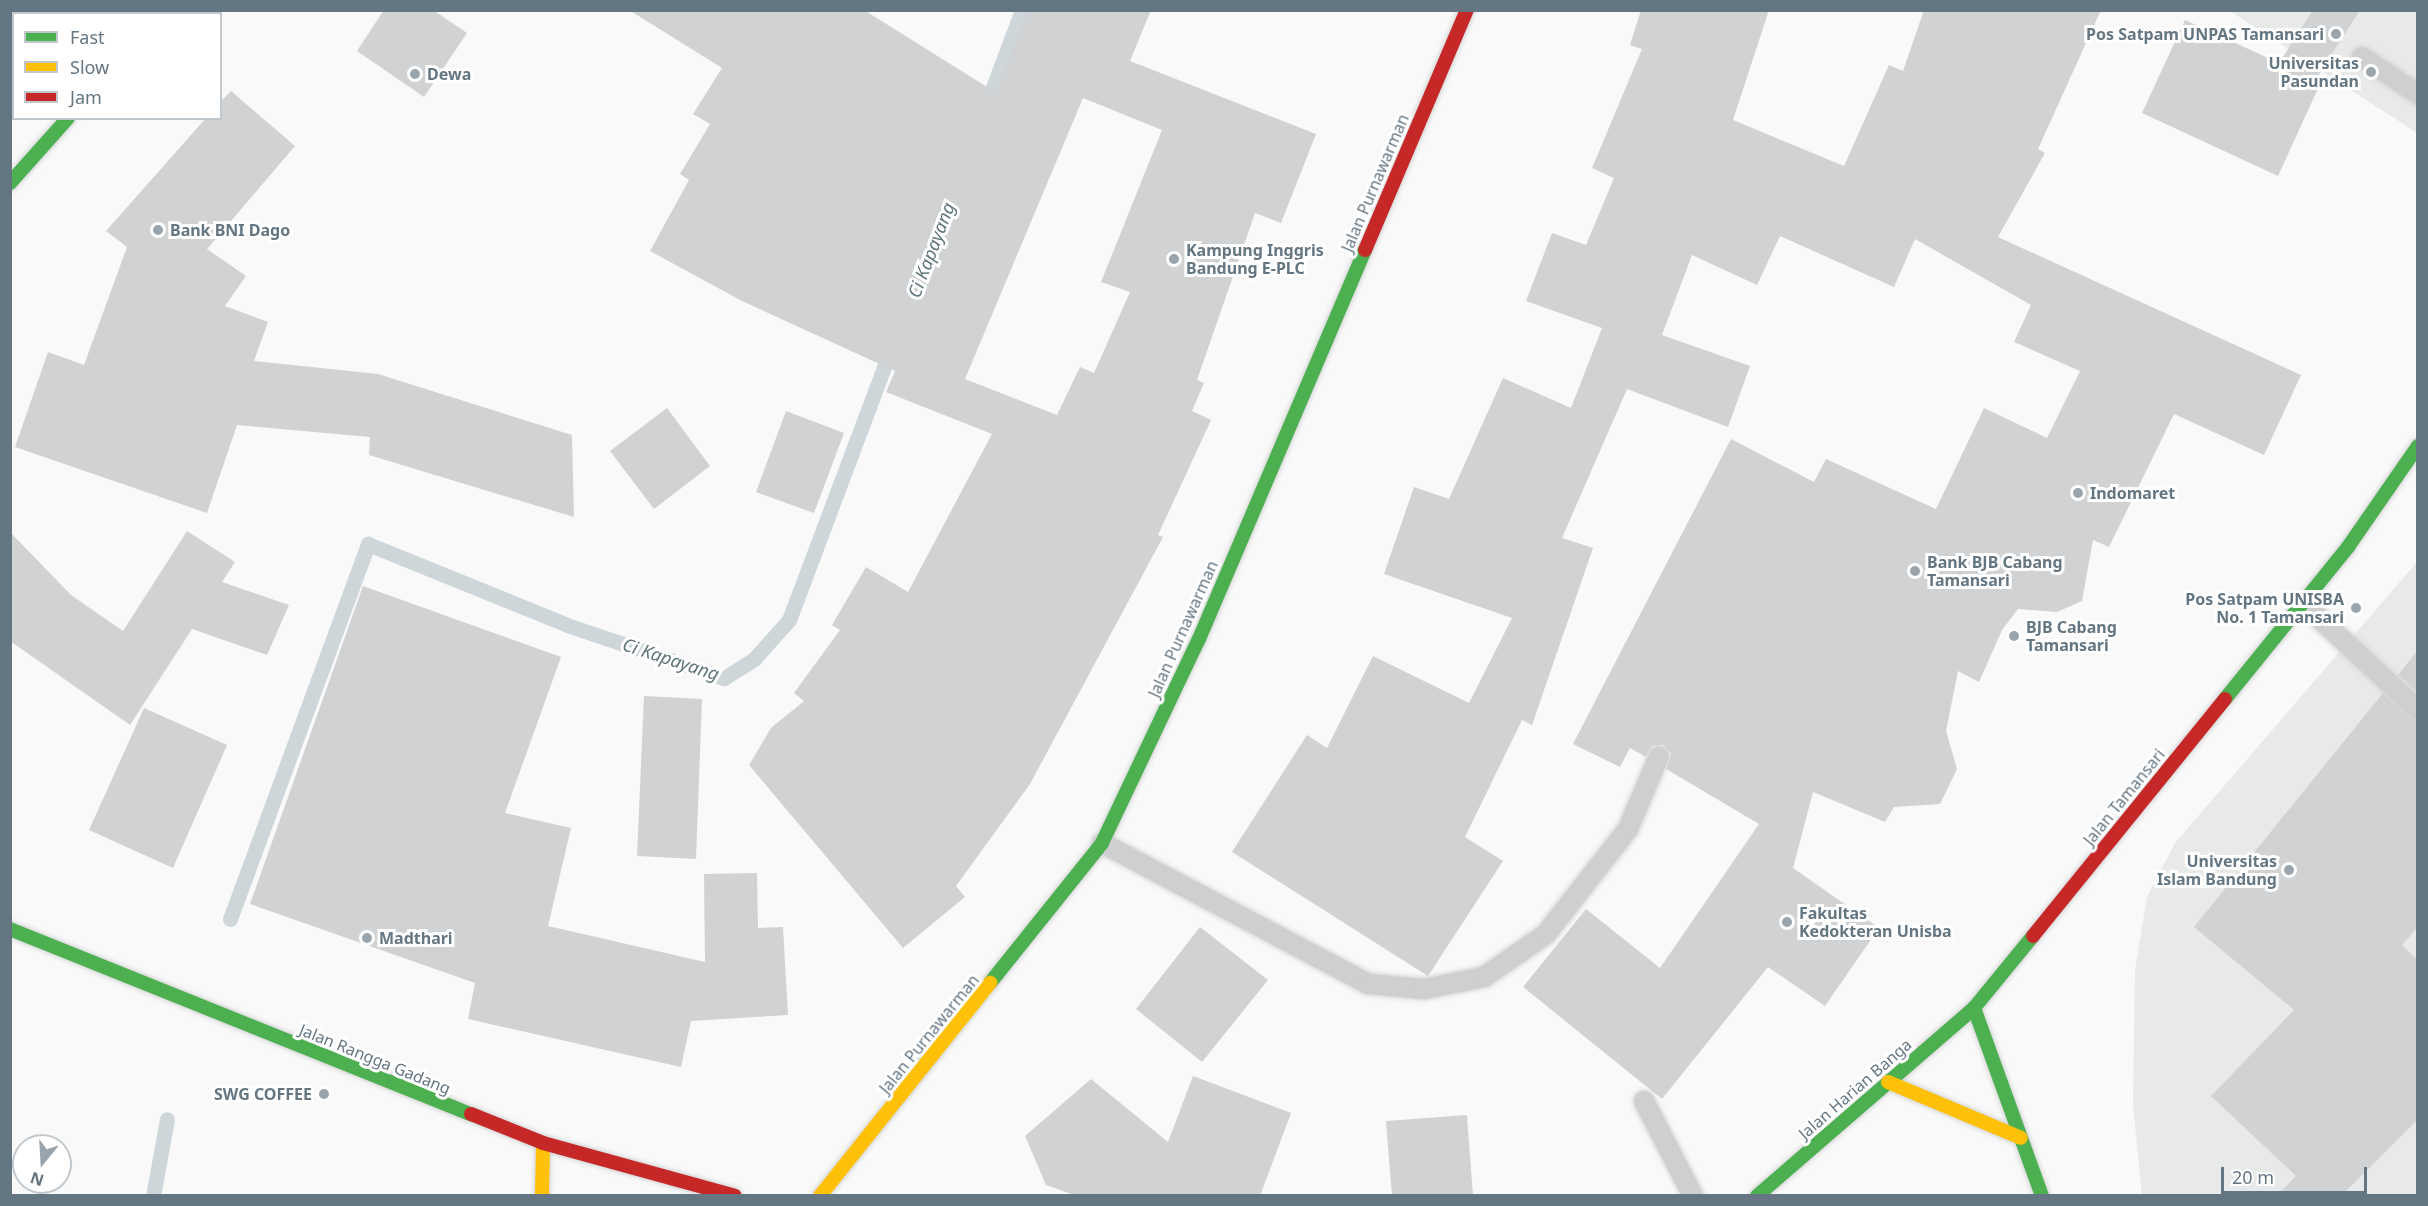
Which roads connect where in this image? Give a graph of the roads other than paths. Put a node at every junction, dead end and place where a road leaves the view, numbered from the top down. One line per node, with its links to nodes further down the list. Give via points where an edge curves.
1 (1467, 10): 10 (street, Jalan Purnawarman, via 1198,639)
2 (2362, 57): 3 (lane)
3 (2418, 94)
4 (66, 120): 5 (street)
5 (10, 183)
6 (2418, 446): 7 (street, Jalan Tamansari)
7 (2302, 603): 8 (lane); 12 (street, Jalan Tamansari)
8 (2418, 710)
9 (1659, 756): 10 (lane, via 1628,829 1546,934 1484,978 1424,989 1368,984)
10 (1102, 843): 19 (street, Jalan Purnawarman)
11 (10, 929): 16 (street, Jalan Rangga Gadang)
12 (1974, 1008): 13 (street, Jalan Harian Banga); 15 (street)
13 (1888, 1082): 15 (street); 21 (street, Jalan Harian Banga)
14 (1644, 1101): 20 (lane)
15 (2021, 1138): 22 (street)
16 (543, 1143): 17 (street); 18 (street, Jalan Rangga Gadang)
17 (542, 1196)
18 (735, 1196)
19 (820, 1196)
20 (1693, 1196)
21 (1757, 1196)
22 (2042, 1196)

